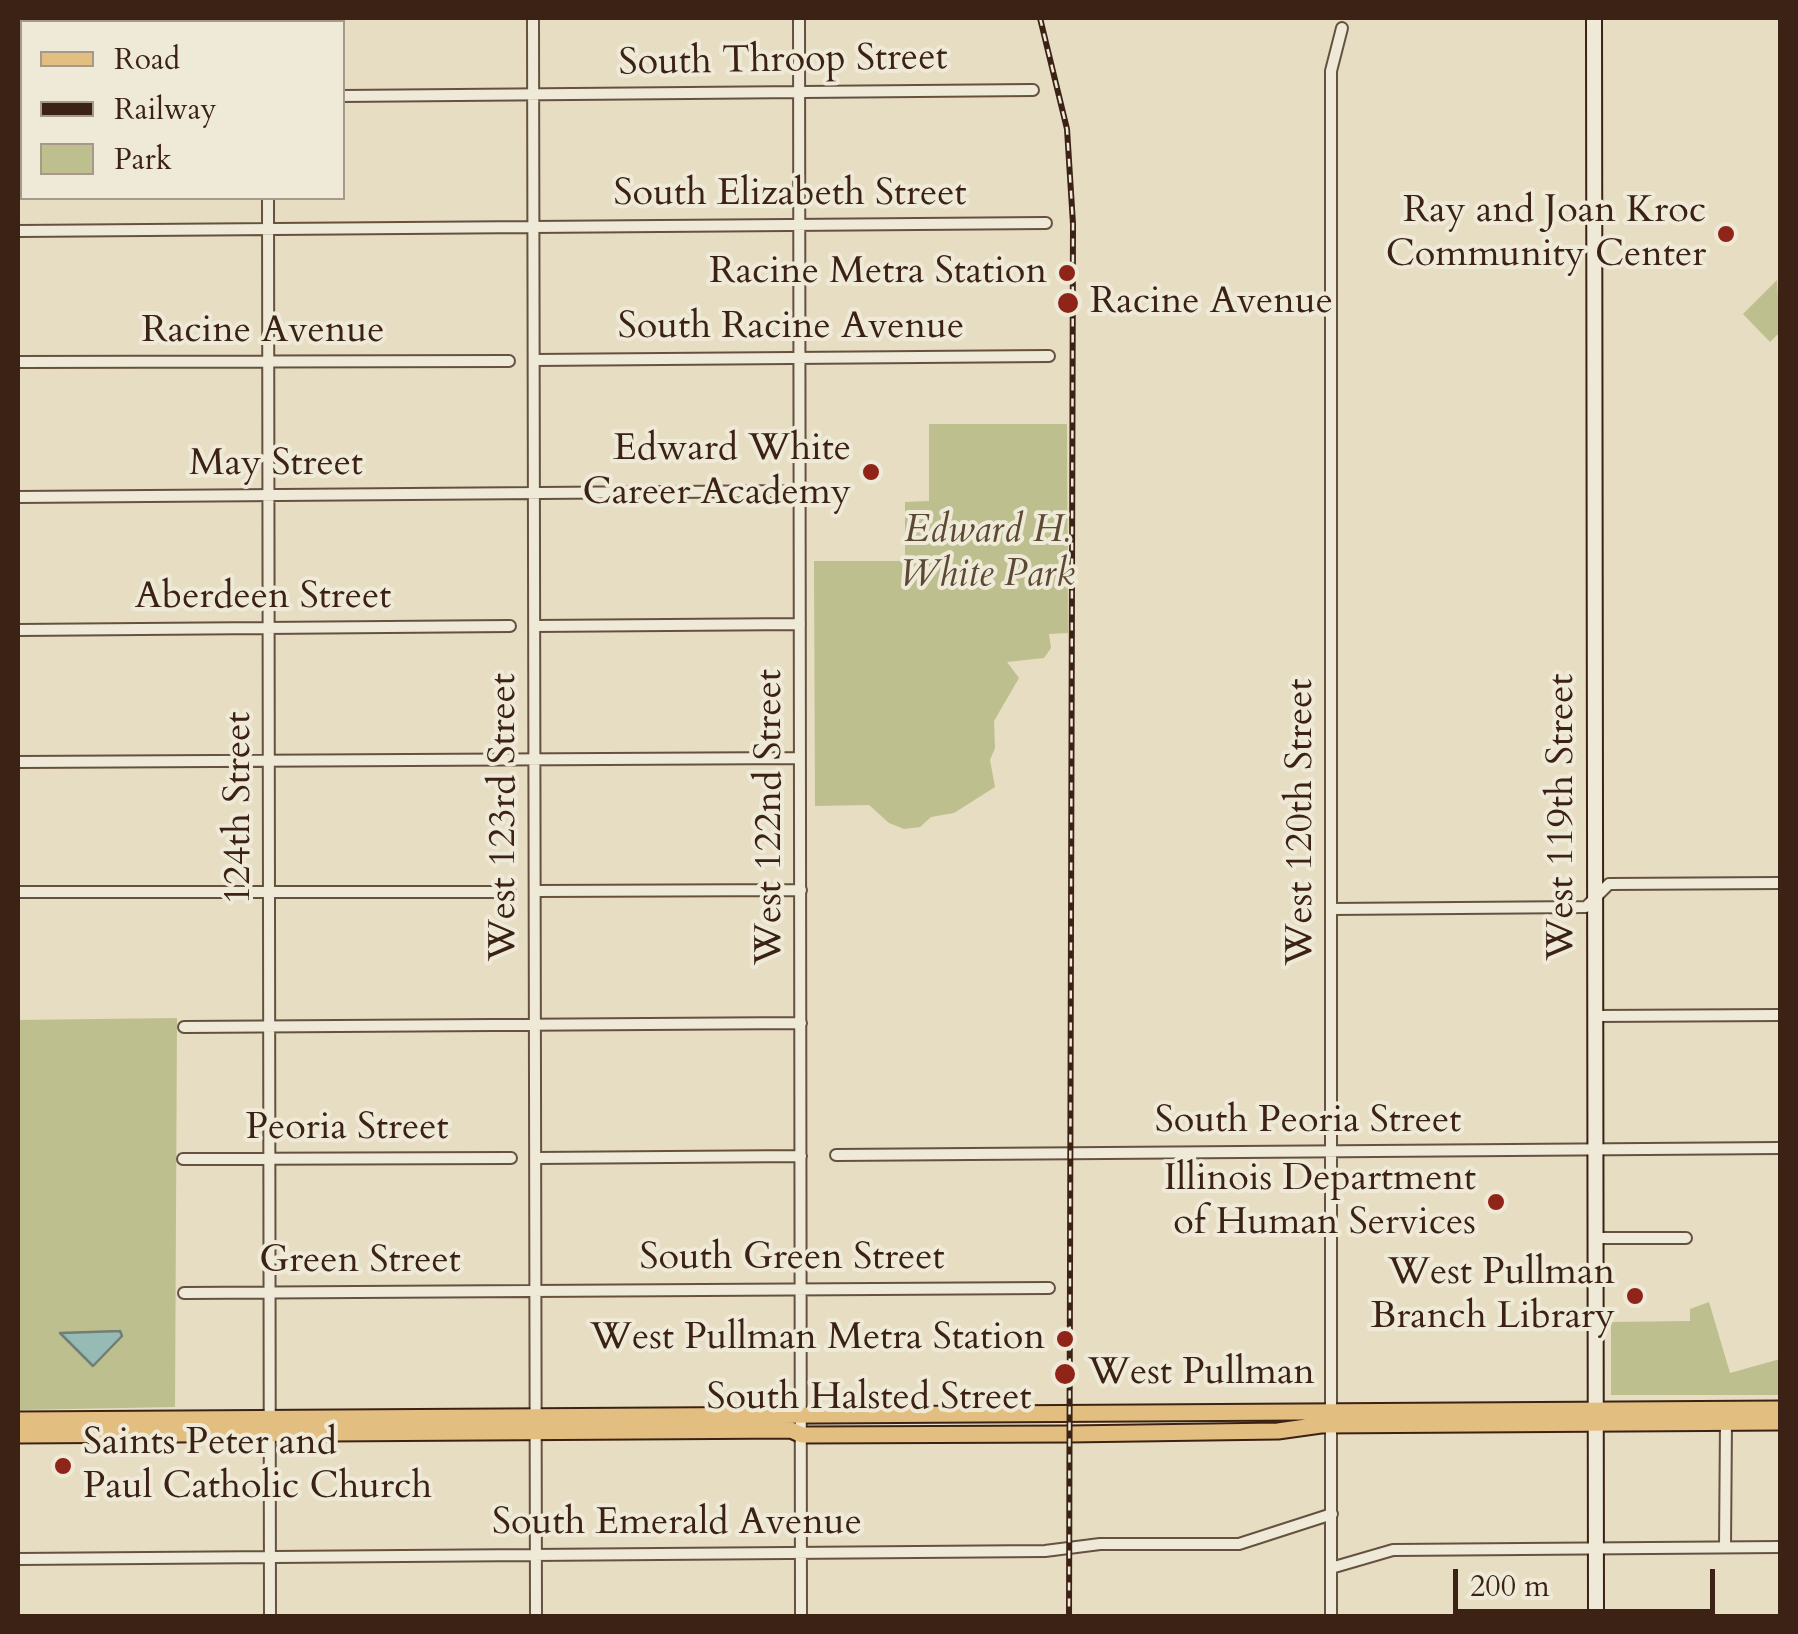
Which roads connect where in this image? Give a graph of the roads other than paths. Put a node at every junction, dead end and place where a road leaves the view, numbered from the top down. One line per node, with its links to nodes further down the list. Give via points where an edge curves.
1 (533, 18): 7 (street, West 123rd Street)
2 (799, 18): 6 (street, West 122nd Street)
3 (1594, 18): 40 (street, West 119th Street)
4 (1342, 28): 41 (street, West 120th Street, via 1331,70)
5 (1033, 90): 6 (street, South Throop Street)
6 (799, 92): 7 (street, South Throop Street); 11 (street, West 122nd Street)
7 (533, 95): 8 (street, South Throop Street); 12 (street, West 123rd Street)
8 (345, 96)
9 (268, 200): 13 (street, 124th Street)
10 (1046, 223): 11 (street, South Elizabeth Street)
11 (800, 226): 12 (street, South Elizabeth Street); 16 (street, West 122nd Street)
12 (534, 227): 13 (street, South Elizabeth Street); 17 (street, West 123rd Street)
13 (268, 229): 14 (street, South Elizabeth Street); 20 (street, 124th Street)
14 (18, 231)
15 (1048, 356): 16 (street, South Racine Avenue)
16 (800, 358): 17 (street, South Racine Avenue); 21 (street, West 122nd Street)
17 (534, 360): 22 (street, West 123rd Street)
18 (509, 361): 20 (street, Racine Avenue)
19 (18, 362): 20 (street, Racine Avenue)
20 (269, 362): 23 (street, 124th Street)
21 (800, 491): 22 (street, May Street); 25 (street, West 122nd Street)
22 (534, 493): 23 (street, May Street); 27 (street, West 123rd Street)
23 (269, 495): 24 (street, May Street); 28 (street, 124th Street)
24 (18, 496)
25 (800, 624): 27 (street); 31 (street, West 122nd Street)
26 (510, 626): 28 (street, Aberdeen Street)
27 (535, 626): 30 (street, West 123rd Street)
28 (270, 628): 29 (street, Aberdeen Street); 32 (street, 124th Street)
29 (18, 630)
30 (534, 758): 31 (street); 32 (street); 36 (street, West 123rd Street)
31 (800, 758): 35 (street, West 122nd Street)
32 (270, 761): 33 (street); 39 (street, 124th Street)
33 (18, 762)
34 (1780, 883): 40 (street, via 1609,884)
35 (801, 890): 36 (street); 44 (street, West 122nd Street)
36 (535, 891): 45 (street, West 123rd Street)
37 (18, 892): 39 (street)
38 (510, 892): 39 (street)
39 (270, 894): 47 (street, 124th Street)
40 (1596, 896): 41 (street, via 1586,907); 43 (street, West 119th Street)
41 (1332, 909): 50 (street, West 120th Street)
42 (1780, 1015): 43 (street)
43 (1596, 1016): 49 (street, West 119th Street)
44 (801, 1023): 45 (street); 52 (street, West 122nd Street)
45 (536, 1025): 47 (street); 54 (street, West 123rd Street)
46 (184, 1027): 47 (street)
47 (270, 1027): 56 (street, 124th Street)
48 (1780, 1148): 49 (street, South Peoria Street)
49 (1596, 1151): 50 (street, South Peoria Street); 57 (street, West 119th Street)
50 (1333, 1152): 51 (street, South Peoria Street); 67 (street, West 120th Street)
51 (836, 1155)
52 (801, 1156): 54 (street); 60 (street, West 122nd Street)
53 (511, 1158): 56 (street, Peoria Street)
54 (536, 1158): 61 (street, West 123rd Street)
55 (184, 1159): 56 (street, Peoria Street)
56 (271, 1159): 62 (street, 124th Street)
57 (1596, 1238): 58 (street); 66 (street, West 119th Street)
58 (1686, 1238)
59 (1049, 1288): 60 (street, South Green Street)
60 (802, 1290): 61 (street, South Green Street); 65 (street, West 122nd Street)
61 (536, 1291): 62 (street, Green Street); 71 (street, West 123rd Street)
62 (271, 1292): 63 (street, Green Street); 72 (street, 124th Street)
63 (184, 1293)
64 (1780, 1409): 66 (main road, South Halsted Street)
65 (802, 1416): 67 (main road, South Halsted Street); 71 (main road, South Halsted Street); 74 (street, West 122nd Street)
66 (1596, 1416): 67 (main road, South Halsted Street); 69 (main road, South Halsted Street); 78 (street, West 119th Street)
67 (1332, 1418): 74 (main road, South Halsted Street, via 1278,1431); 75 (street, West 120th Street)
68 (18, 1420): 72 (main road, South Halsted Street)
69 (1726, 1422): 70 (main road, South Halsted Street); 76 (street)
70 (1780, 1422)
71 (536, 1424): 72 (main road, South Halsted Street); 74 (main road, South Halsted Street); 80 (street, West 123rd Street)
72 (271, 1425): 73 (main road, South Halsted Street); 81 (street, 124th Street)
73 (18, 1435)
74 (802, 1435): 79 (street, West 122nd Street)
75 (1332, 1514): 79 (street, South Emerald Avenue, via 1240,1544); 83 (street, West 120th Street)
76 (1725, 1547): 77 (street); 78 (street)
77 (1780, 1547)
78 (1596, 1548): 83 (street, via 1393,1550); 88 (street, West 119th Street)
79 (801, 1553): 80 (street, South Emerald Avenue); 86 (street, West 122nd Street)
80 (536, 1555): 81 (street, South Emerald Avenue); 85 (street, West 123rd Street)
81 (270, 1557): 82 (street, South Emerald Avenue); 84 (street, 124th Street)
82 (18, 1559)
83 (1332, 1568): 87 (street, West 120th Street)
84 (270, 1616)
85 (536, 1616)
86 (801, 1616)
87 (1331, 1616)
88 (1596, 1616)

